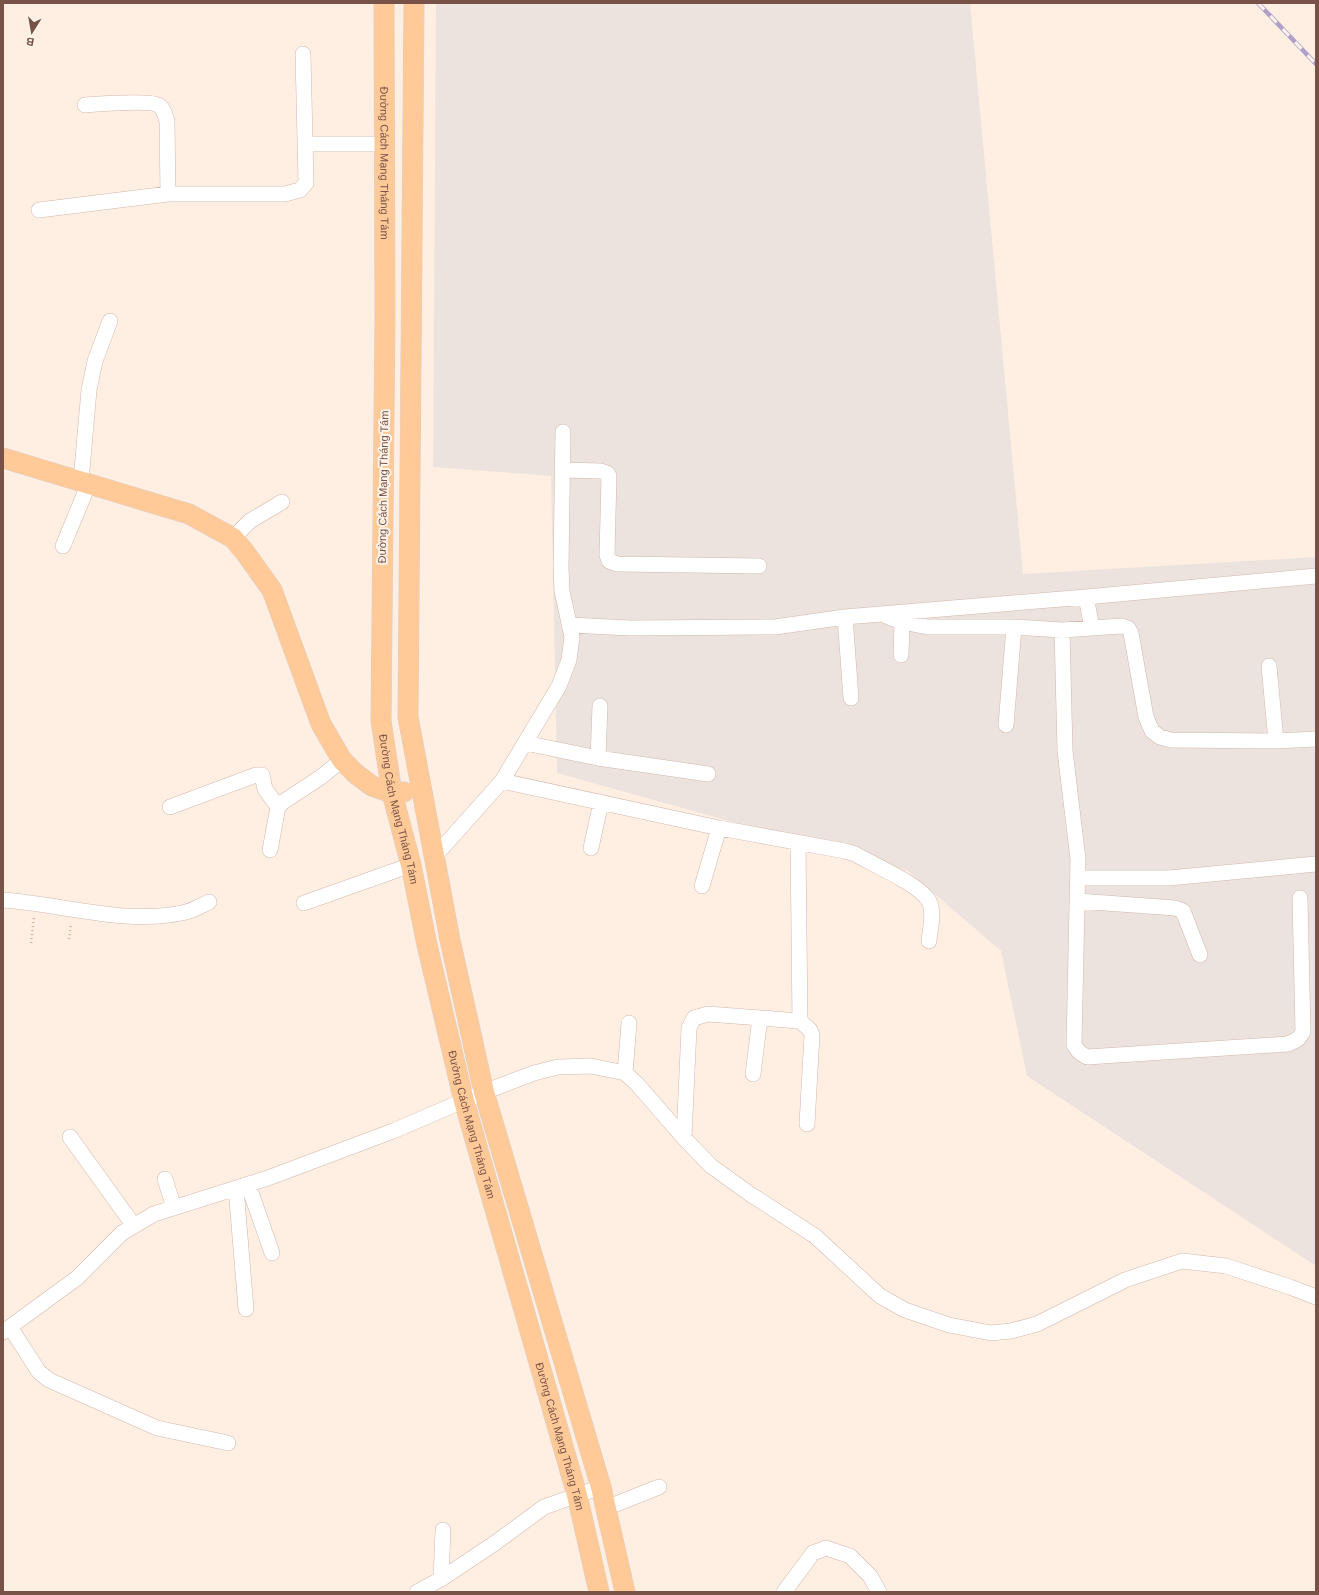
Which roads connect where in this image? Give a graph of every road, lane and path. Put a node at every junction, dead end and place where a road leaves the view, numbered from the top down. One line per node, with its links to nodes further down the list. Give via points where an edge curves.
1 (384, 3): 6 (main road, Đường Cách Mạng Tháng Tám)
2 (414, 3): 39 (main road, Đường Cách Mạng Tháng Tám, via 408,717)
3 (303, 54): 5 (street)
4 (85, 105): 7 (street, via 146,103 158,105 164,111 167,121)
5 (306, 144): 6 (street); 7 (street, via 306,183 300,190 285,194)
6 (384, 144): 40 (main road, Đường Cách Mạng Tháng Tám, via 381,721)
7 (168, 194): 8 (street)
8 (39, 210)
9 (110, 320): 13 (street, via 95,361 89,390)
10 (563, 432): 12 (street)
11 (3, 458): 13 (main road)
12 (563, 470): 17 (street, via 601,471 609,476 609,561 617,564); 23 (street, via 562,591)
13 (85, 482): 15 (main road, via 189,514); 16 (street)
14 (282, 502): 15 (street, via 250,521)
15 (233, 538): 36 (main road, via 272,590 321,724)
16 (63, 546)
17 (759, 566)
18 (1316, 576): 19 (street)
19 (1086, 597): 20 (street); 25 (street)
20 (881, 614): 21 (street); 22 (street)
21 (845, 617): 23 (street, via 775,627 630,628); 29 (street)
22 (902, 622): 24 (street, via 928,627); 27 (street)
23 (569, 625): 34 (street, via 572,637 570,660 559,686)
24 (1014, 627): 26 (street); 31 (street)
25 (1092, 628): 26 (street); 33 (street, via 1122,626 1132,633 1146,718 1152,731 1160,736 1171,740)
26 (1062, 630): 51 (street, via 1065,750 1078,858)
27 (901, 655)
28 (1269, 666): 33 (street)
29 (851, 698)
30 (600, 706): 35 (street)
31 (1006, 725)
32 (1316, 739): 33 (street)
33 (1276, 741)
34 (525, 743): 35 (street); 38 (street)
35 (598, 758): 37 (street)
36 (342, 760): 40 (main road, via 372,786); 43 (street)
37 (708, 774)
38 (502, 781): 41 (street); 48 (street)
39 (422, 791): 40 (main road); 48 (main road, Đường Cách Mạng Tháng Tám)
40 (392, 793): 50 (main road, Đường Cách Mạng Tháng Tám)
41 (601, 802): 44 (street); 46 (street)
42 (170, 807): 43 (street, via 262,775 265,789)
43 (278, 807): 47 (street)
44 (719, 828): 45 (street); 52 (street)
45 (798, 843): 59 (street, via 855,854 918,889 929,901 932,914); 63 (street)
46 (591, 848)
47 (270, 850)
48 (435, 856): 67 (main road, Đường Cách Mạng Tháng Tám, via 450,940)
49 (1316, 864): 51 (street, via 1169,878)
50 (411, 865): 57 (street); 68 (main road, Đường Cách Mạng Tháng Tám)
51 (1078, 878): 55 (street)
52 (702, 886)
53 (1300, 898): 55 (street, via 1303,1032 1298,1039 1288,1044 1087,1057 1074,1045 1075,936)
54 (3, 900): 58 (street)
55 (1078, 901): 61 (street, via 1175,908 1183,911)
56 (209, 902): 58 (street, via 187,911 155,916 120,915)
57 (304, 903)
58 (35, 904): 60 (path)
59 (929, 941)
60 (31, 943)
61 (1200, 955)
62 (760, 1018): 63 (street); 66 (street); 71 (street, via 708,1014 694,1018 689,1028)
63 (800, 1021): 69 (street, via 812,1035)
64 (629, 1024): 65 (street)
65 (625, 1074): 67 (street, via 591,1066 558,1067); 71 (street, via 637,1084)
66 (753, 1074)
67 (484, 1092): 68 (street); 82 (main road, Đường Cách Mạng Tháng Tám)
68 (464, 1100): 73 (street, via 393,1131); 83 (main road, Đường Cách Mạng Tháng Tám)
69 (806, 1124)
70 (70, 1137): 75 (street)
71 (684, 1138): 77 (street, via 711,1166 815,1236 880,1296 905,1310 949,1325 991,1333 1038,1324 1125,1280 1182,1261 1226,1266)
72 (165, 1178): 74 (street)
73 (242, 1186): 74 (street); 76 (street); 78 (street)
74 (174, 1208): 75 (street, via 154,1214)
75 (134, 1226): 79 (street, via 122,1233 78,1278)
76 (272, 1253)
77 (1316, 1297)
78 (246, 1309)
79 (6, 1329): 80 (street, via 39,1372 49,1380 158,1428)
80 (228, 1443)
81 (659, 1486): 84 (street)
82 (601, 1487): 83 (street); 84 (main road, Đường Cách Mạng Tháng Tám)
83 (577, 1495): 86 (street, via 544,1507); 88 (main road, Đường Cách Mạng Tháng Tám)
84 (606, 1508): 89 (main road, Đường Cách Mạng Tháng Tám)
85 (442, 1530): 86 (street)
86 (441, 1579): 87 (street)
87 (417, 1592)
88 (599, 1592)
89 (625, 1592)
90 (784, 1592): 91 (street, via 813,1553 826,1548 850,1556 870,1576)
91 (879, 1592)

